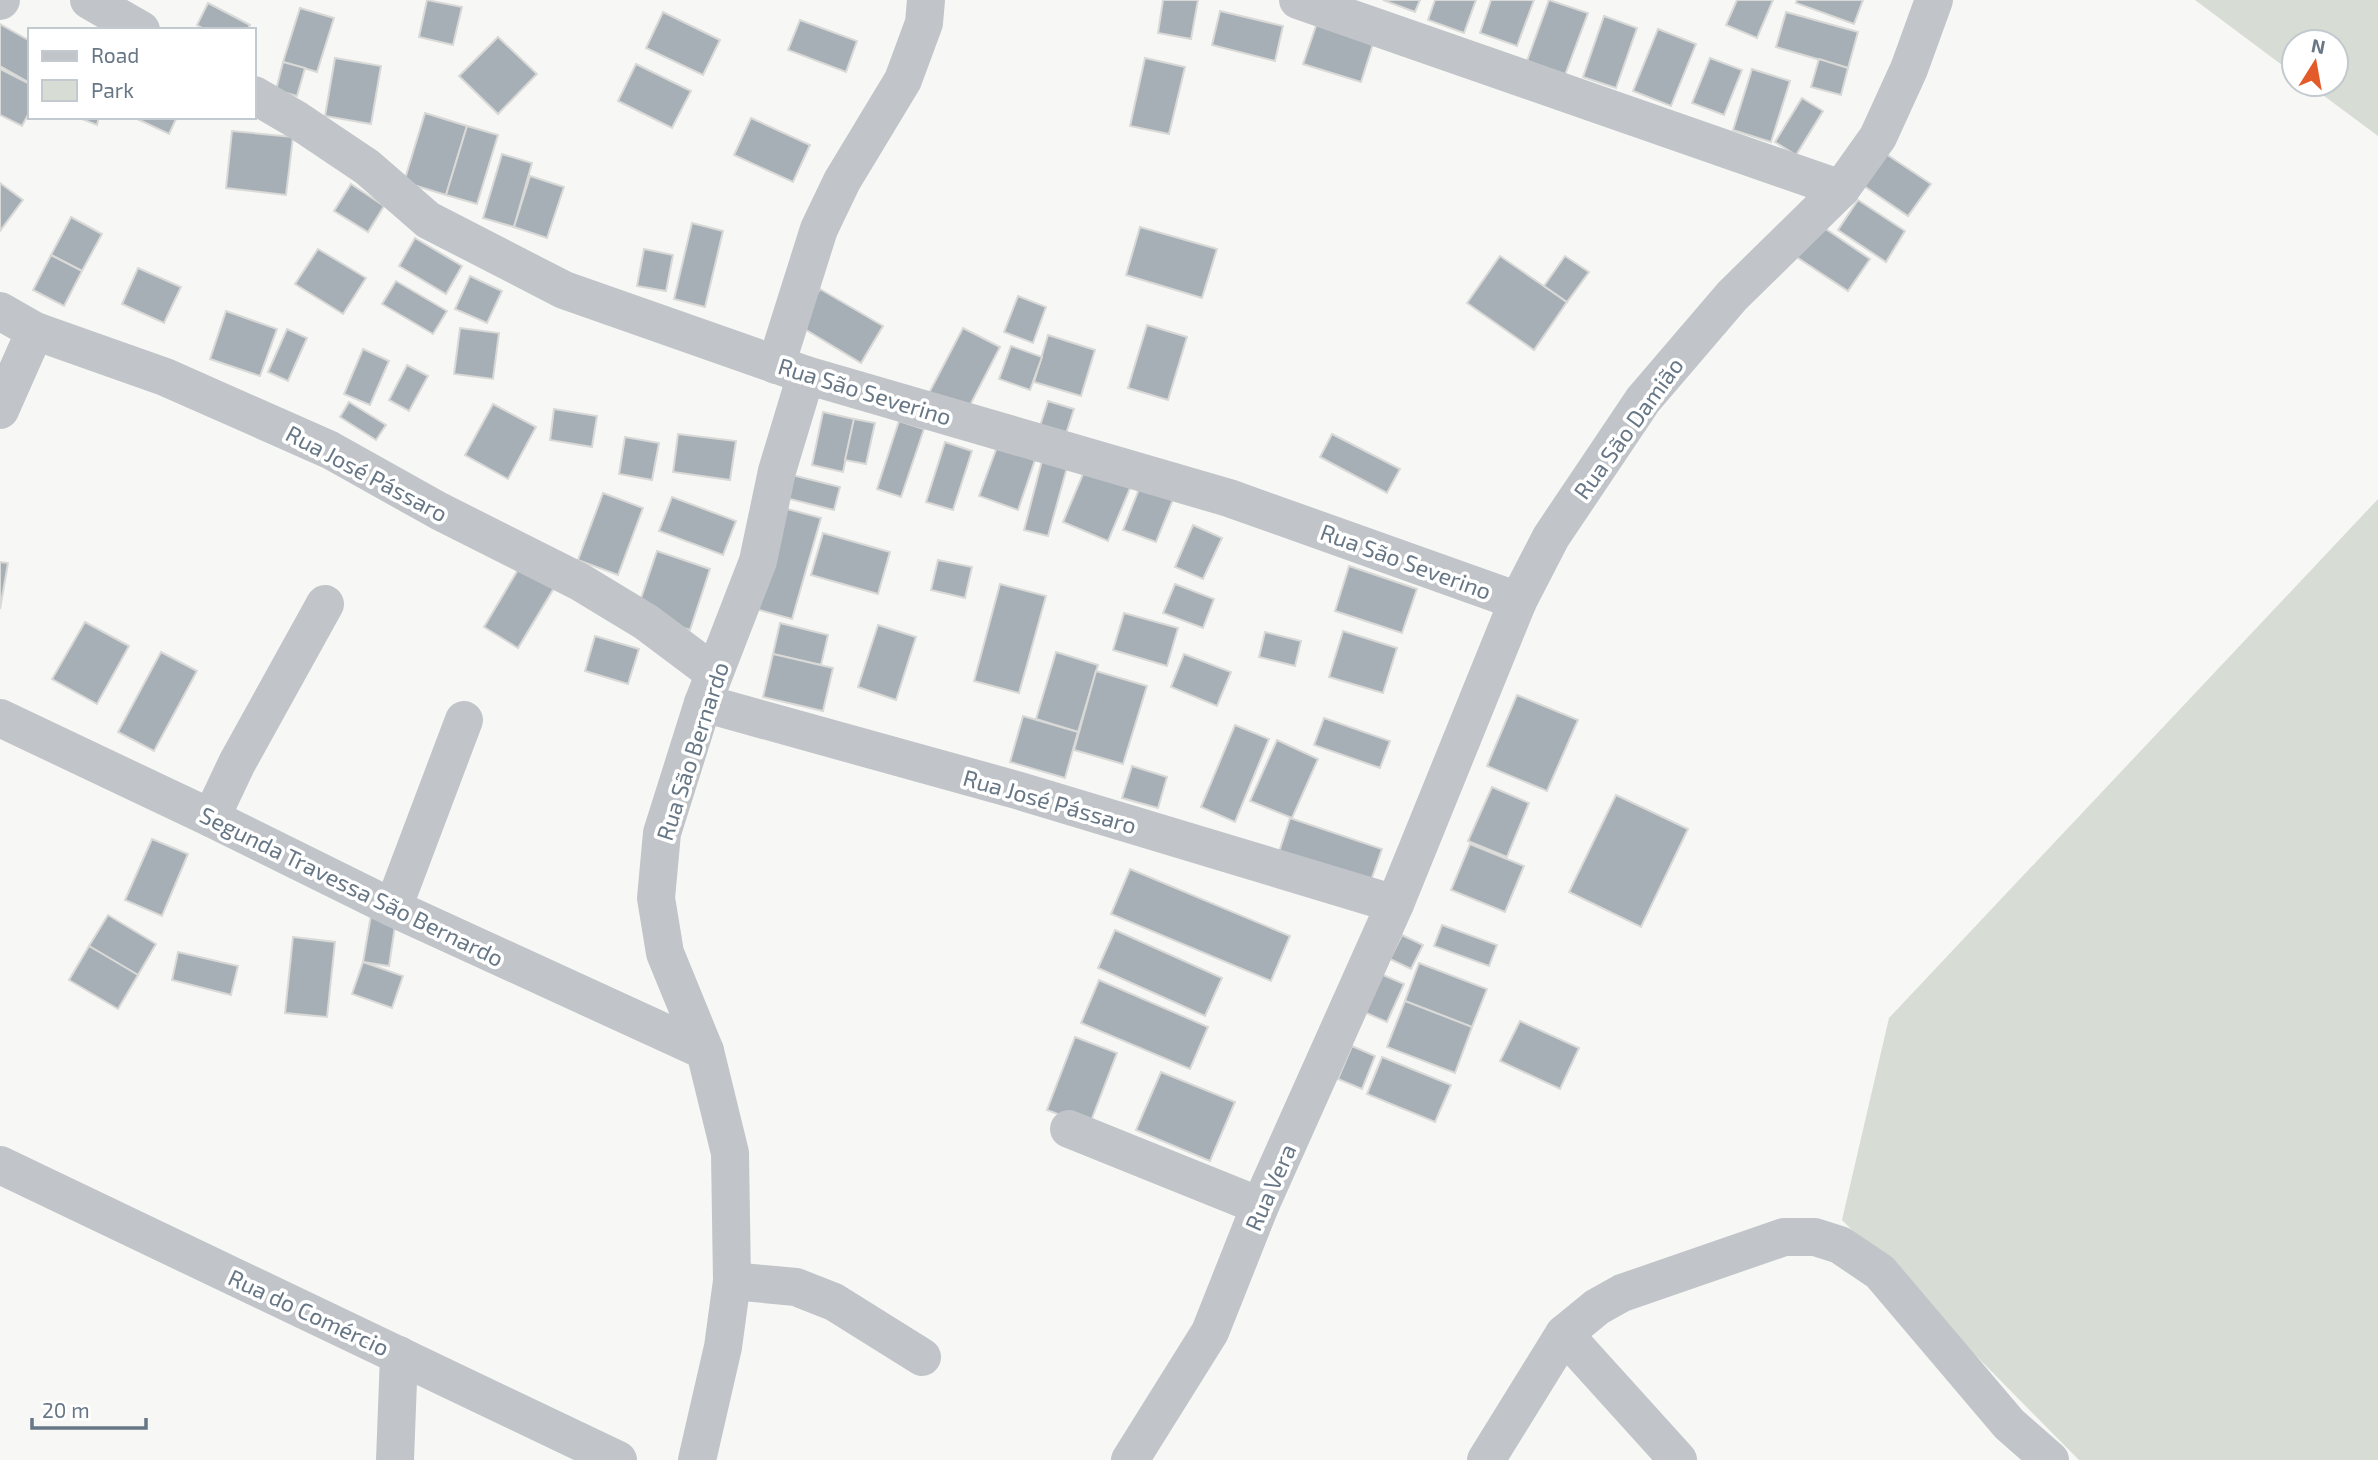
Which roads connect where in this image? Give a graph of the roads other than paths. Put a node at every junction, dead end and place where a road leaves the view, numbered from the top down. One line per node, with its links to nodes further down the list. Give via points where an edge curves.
1 (89, 0): 5 (street)
2 (926, 0): 10 (street, Rua São Bernardo, via 924,23 903,80 842,181 819,229)
3 (1298, 0): 7 (street)
4 (1926, 2): 7 (street, Rua São Damião, via 1909,69 1878,137)
5 (138, 28)
6 (256, 96): 10 (street, Rua São Severino, via 367,167 428,220 477,247 564,290)
7 (1841, 189): 12 (street, Rua São Damião, via 1732,296 1643,400 1550,537)
8 (0, 311): 9 (street, Rua José Pássaro)
9 (36, 331): 11 (street); 14 (street, Rua José Pássaro, via 165,377 330,450 580,582 646,622)
10 (791, 370): 12 (street, Rua São Severino, via 1229,498); 14 (street, Rua São Bernardo, via 758,561)
11 (0, 410)
12 (1518, 601): 18 (street, Rua São Damião)
13 (325, 604): 17 (street)
14 (708, 688): 18 (street, Rua José Pássaro); 20 (street, Rua São Bernardo, via 662,833 656,898 665,953)
15 (0, 718): 17 (street, Segunda Travessa São Bernardo)
16 (464, 720): 19 (street)
17 (211, 818): 19 (street, Segunda Travessa São Bernardo)
18 (1395, 905): 23 (street, Rua Vera)
19 (393, 908): 20 (street, Segunda Travessa São Bernardo)
20 (705, 1051): 24 (street, Rua São Bernardo, via 730,1153)
21 (1069, 1129): 23 (street)
22 (0, 1165): 26 (street, Rua do Comércio)
23 (1261, 1206): 31 (street, Rua Vera, via 1210,1332)
24 (732, 1281): 27 (street, via 796,1287 834,1302); 30 (street, Rua São Bernardo, via 723,1348)
25 (1564, 1334): 32 (street); 33 (street); 34 (street, via 1622,1293 1784,1237 1815,1237 1840,1245 1880,1272 2009,1424)
26 (399, 1355): 28 (street); 29 (street, Rua do Comércio)
27 (922, 1357)
28 (395, 1460)
29 (618, 1460)
30 (697, 1460)
31 (1130, 1460)
32 (1486, 1460)
33 (1678, 1460)
34 (2050, 1460)

